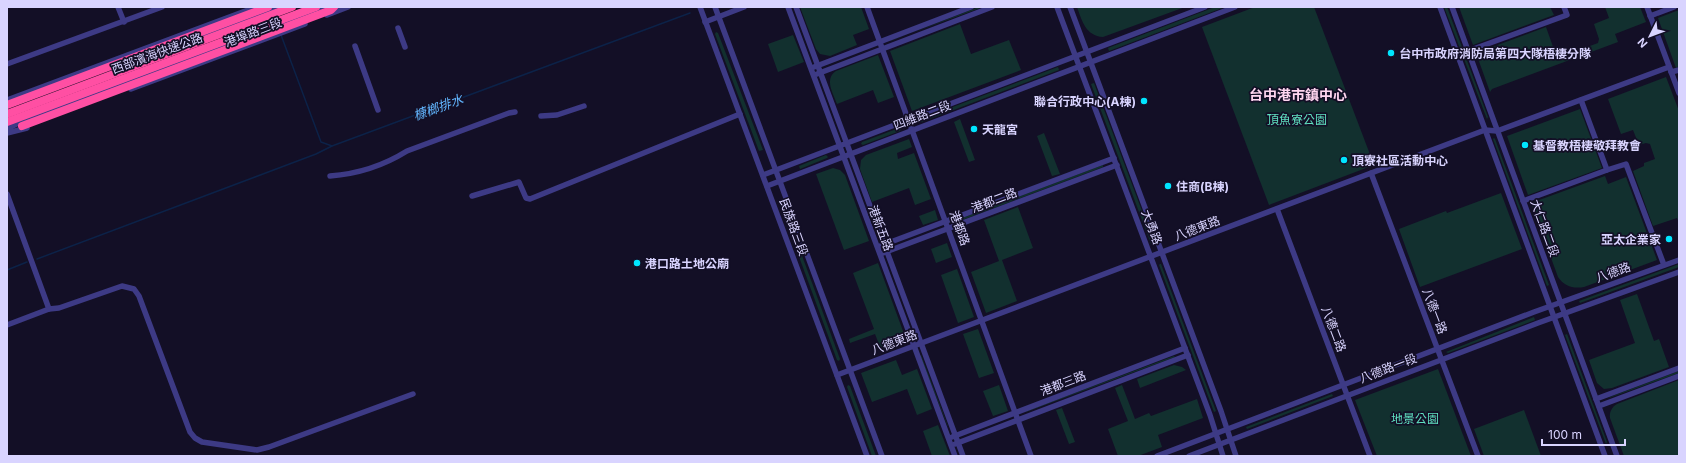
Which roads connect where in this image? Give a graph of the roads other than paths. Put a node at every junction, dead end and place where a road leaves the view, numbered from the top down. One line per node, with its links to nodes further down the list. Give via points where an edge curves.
1 (118, 7): 29 (street)
2 (162, 7): 29 (street)
3 (256, 7): 47 (street, 港埠路三段)
4 (292, 7): 54 (highway, 西部濱海快速公路)
5 (316, 7): 58 (highway, 西部濱海快速公路)
6 (328, 7): 62 (street, 港埠路三段, via 20,122)
7 (334, 7): 59 (highway)
8 (348, 7): 62 (street, 港埠路三段, via 23,130)
9 (700, 7): 30 (street, 民族路三段)
10 (714, 7): 28 (street, 民族路三段)
11 (744, 7): 28 (street)
12 (788, 7): 41 (street, 港新五路)
13 (796, 7): 40 (street, 港新五路)
14 (867, 7): 32 (street, 港都路)
15 (971, 7): 32 (street)
16 (992, 7): 35 (street)
17 (1057, 7): 37 (street, 大勇路)
18 (1070, 7): 37 (street, 大勇路)
19 (1205, 7): 37 (street, 四維路二段)
20 (1235, 7): 39 (street, 四維路二段)
21 (1440, 7): 61 (street, 大仁路二段)
22 (1452, 7): 36 (street, 大仁路二段)
23 (1564, 7): 36 (street, via 1567,15)
24 (1647, 7): 27 (street)
25 (1674, 7): 27 (street)
26 (273, 9): 49 (highway); 51 (street, 港埠路三段)
27 (1650, 16): 42 (street)
28 (718, 17): 30 (street); 70 (street, 民族路三段)
29 (124, 22): 38 (street)
30 (705, 22): 55 (street, 民族路三段)
31 (398, 28): 34 (street)
32 (880, 42): 35 (street, 港都路); 40 (street)
33 (355, 46): 52 (street)
34 (404, 47)
35 (883, 49): 44 (street); 57 (street, 港都路)
36 (1468, 51): 63 (street, 大仁路二段)
37 (1081, 54): 39 (street, 大勇路); 39 (street, 大勇路); 57 (street, 四維路二段)
38 (7, 64)
39 (1085, 64): 60 (street, 四維路二段); 68 (street, 大勇路); 86 (street, 大勇路)
40 (818, 66): 41 (street); 44 (street, 港新五路)
41 (810, 68): 45 (street, 港新五路)
42 (1670, 70): 43 (street); 46 (street); 48 (street)
43 (1679, 70)
44 (820, 72): 45 (street); 64 (street, 港新五路)
45 (813, 75): 65 (street, 港新五路)
46 (1679, 94)
47 (7, 100)
48 (1581, 100): 63 (street); 71 (street)
49 (7, 105)
50 (584, 106): 56 (street, via 557,116)
51 (7, 109)
52 (378, 110)
53 (515, 112): 74 (street, via 407,151 395,159 353,174)
54 (7, 114)
55 (740, 114): 73 (street, 民族路三段); 78 (street, via 530,199 526,198 519,182)
56 (541, 116)
57 (909, 120): 60 (street, 港都路); 64 (street, 四維路二段)
58 (7, 122)
59 (22, 126): 62 (street)
60 (912, 130): 66 (street, 四維路二段); 81 (street, 港都路)
61 (1485, 130): 63 (street, 八德東路); 72 (street, 八德東路); 92 (street, 大仁路二段)
62 (7, 131)
63 (1497, 131): 79 (street, 大仁路二段)
64 (846, 144): 65 (street, 四維路二段); 66 (street, 港新五路)
65 (839, 146): 67 (street, 港新五路); 70 (street, 四維路二段)
66 (850, 154): 67 (street, 四維路二段); 83 (street, 港新五路)
67 (843, 156): 75 (street, 四維路二段); 84 (street, 港新五路)
68 (1114, 158): 69 (street, 大勇路); 81 (street, 港都二路)
69 (1116, 165): 82 (street, 港都二路); 88 (street, 大勇路)
70 (776, 170): 73 (street, 四維路二段); 75 (street, 民族路三段)
71 (1607, 170): 79 (street); 90 (street, via 1626,164)
72 (1371, 173): 80 (street, 八德東路); 100 (street, 八德一路)
73 (763, 175): 76 (street, 民族路三段)
74 (330, 176)
75 (780, 180): 76 (street, 四維路二段); 105 (street, 民族路三段)
76 (767, 186): 106 (street, 民族路三段)
77 (7, 194): 93 (street)
78 (472, 196)
79 (1523, 201): 92 (street, 大仁路二段)
80 (1277, 209): 86 (street, 八德東路); 109 (street, 八德二路)
81 (946, 222): 82 (street, 港都路); 83 (street, 港都二路)
82 (948, 229): 85 (street, 港都二路); 95 (street, 港都路)
83 (884, 245): 84 (street, 港都二路); 85 (street, 港新五路)
84 (877, 248): 87 (street, 港新五路)
85 (886, 252): 87 (street, 港都二路); 97 (street, 港新五路)
86 (1162, 252): 88 (street, 八德東路); 116 (street, 大勇路)
87 (879, 255): 98 (street, 港新五路)
88 (1151, 257): 95 (street, 八德東路); 99 (street, 大勇路)
89 (1679, 260): 90 (street, 八德路)
90 (1664, 265): 92 (street, 八德路)
91 (1679, 272): 94 (street, 八德路)
92 (1555, 305): 94 (street, 大仁路二段); 94 (street, 大仁路二段); 100 (street, 八德路一段)
93 (49, 309): 96 (street); 110 (street, via 59,308 122,286 134,289 190,432 202,442 257,450)
94 (1559, 316): 102 (street, 八德路一段); 112 (street, 大仁路二段); 134 (street, 大仁路二段)
95 (982, 321): 97 (street, 八德東路); 114 (street, 港都路)
96 (7, 325)
97 (921, 344): 98 (street, 八德東路); 117 (street, 港新五路)
98 (914, 346): 105 (street, 八德東路); 118 (street, 港新五路)
99 (1185, 348): 101 (street, 大勇路); 114 (street, 港都三路)
100 (1437, 349): 102 (street, 八德一路); 103 (street, 八德路一段)
101 (1188, 355): 115 (street, 港都三路); 116 (street, 大勇路)
102 (1442, 360): 108 (street, 八德路一段); 133 (street, 八德一路)
103 (1389, 368): 108 (street); 109 (street, 八德路一段)
104 (1679, 368): 112 (street)
105 (850, 370): 106 (street, 八德東路); 124 (street, 民族路三段)
106 (837, 375): 123 (street, 民族路三段)
107 (1679, 376): 113 (street)
108 (1393, 378): 111 (street, 八德路一段)
109 (1343, 385): 111 (street, 八德二路); 116 (street, 八德路一段)
110 (413, 394)
111 (1347, 396): 120 (street, 八德路一段); 132 (street, 八德二路)
112 (1596, 399): 113 (street, 大仁路二段)
113 (1599, 406): 122 (street, 大仁路二段)
114 (1016, 413): 115 (street, 港都路); 117 (street, 港都三路)
115 (1018, 420): 119 (street, 港都三路); 127 (street, 港都路)
116 (1222, 431): 120 (street, 大勇路); 120 (street, 大勇路); 128 (street, 八德路一段)
117 (955, 436): 118 (street, 港都三路); 119 (street, 港新五路)
118 (948, 438): 121 (street, 港新五路)
119 (958, 442): 121 (street, 港都三路); 126 (street, 港新五路)
120 (1225, 442): 129 (street, 八德路一段); 130 (street, 大勇路); 131 (street, 大勇路)
121 (951, 445): 125 (street, 港新五路)
122 (1616, 454): 134 (street)
123 (867, 456)
124 (882, 456)
125 (955, 456)
126 (963, 456)
127 (1031, 456)
128 (1156, 456)
129 (1189, 456)
130 (1224, 456)
131 (1236, 456)
132 (1370, 456)
133 (1478, 456)
134 (1604, 456)

